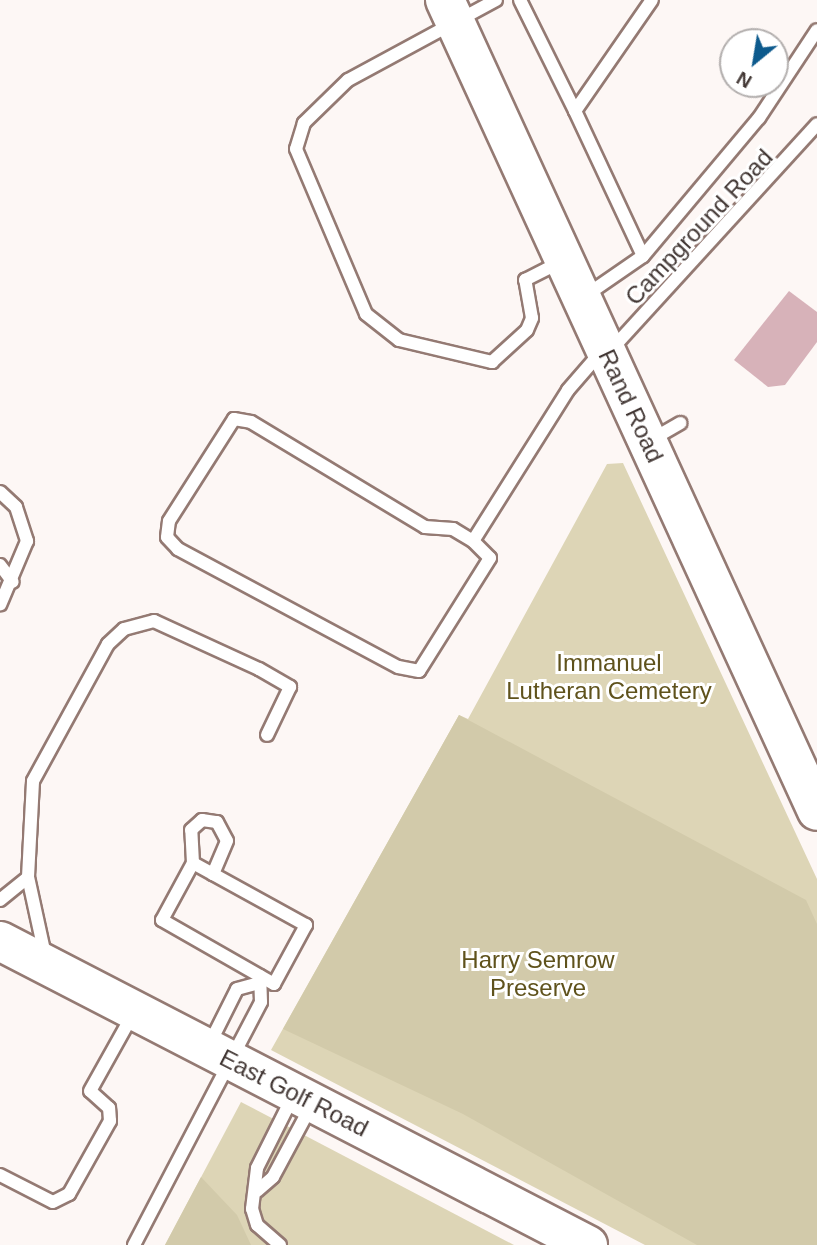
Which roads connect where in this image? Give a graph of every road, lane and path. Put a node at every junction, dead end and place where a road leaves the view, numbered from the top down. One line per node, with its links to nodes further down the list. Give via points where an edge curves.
1 (496, 0): 4 (lane)
2 (520, 0): 6 (lane)
3 (652, 0): 6 (lane)
4 (451, 13): 9 (main road, Rand Road); 9 (lane, via 348,80 304,122 296,149 366,314 400,340 492,362 527,330 532,318 525,280)
5 (817, 30): 8 (lane, via 759,118)
6 (575, 111): 8 (lane)
7 (817, 124): 11 (lane, Campground Road)
8 (643, 257): 10 (lane)
9 (564, 260): 10 (main road, Rand Road)
10 (582, 298): 11 (main road, Rand Road)
11 (606, 351): 13 (main road, Rand Road); 15 (lane, Campground Road, via 568,390)
12 (680, 423): 13 (lane)
13 (647, 442): 20 (main road, Rand Road)
14 (0, 492): 17 (lane, via 16,507 27,541)
15 (473, 541): 15 (lane, via 453,529 425,527 251,422 234,419 169,522 167,537 178,549 398,667 419,671 490,558)
16 (0, 565): 17 (lane)
17 (13, 582): 18 (lane)
18 (0, 605)
19 (267, 735): 23 (lane, via 290,687 179,628 154,621 124,629 108,644 33,781)
20 (817, 811)
21 (193, 863): 22 (lane); 22 (lane, via 191,830 202,820 217,822 227,841); 27 (lane, via 162,920)
22 (213, 874): 27 (lane, via 306,925 274,984)
23 (28, 877): 24 (lane); 26 (lane)
24 (0, 900)
25 (5, 948): 26 (main road, East Golf Road)
26 (48, 966): 28 (main road, East Golf Road)
27 (258, 980): 29 (lane, via 261,1002); 29 (lane, via 237,989)
28 (135, 1010): 29 (main road, East Golf Road); 31 (lane, via 90,1091 109,1108 110,1121 69,1194 53,1202)
29 (220, 1054): 30 (main road, East Golf Road); 33 (lane)
30 (304, 1098): 32 (lane, via 273,1177); 32 (lane, via 257,1168); 35 (main road, East Golf Road)
31 (0, 1175)
32 (257, 1191): 34 (lane, via 257,1225)
33 (134, 1245)
34 (280, 1245)
35 (588, 1245)

